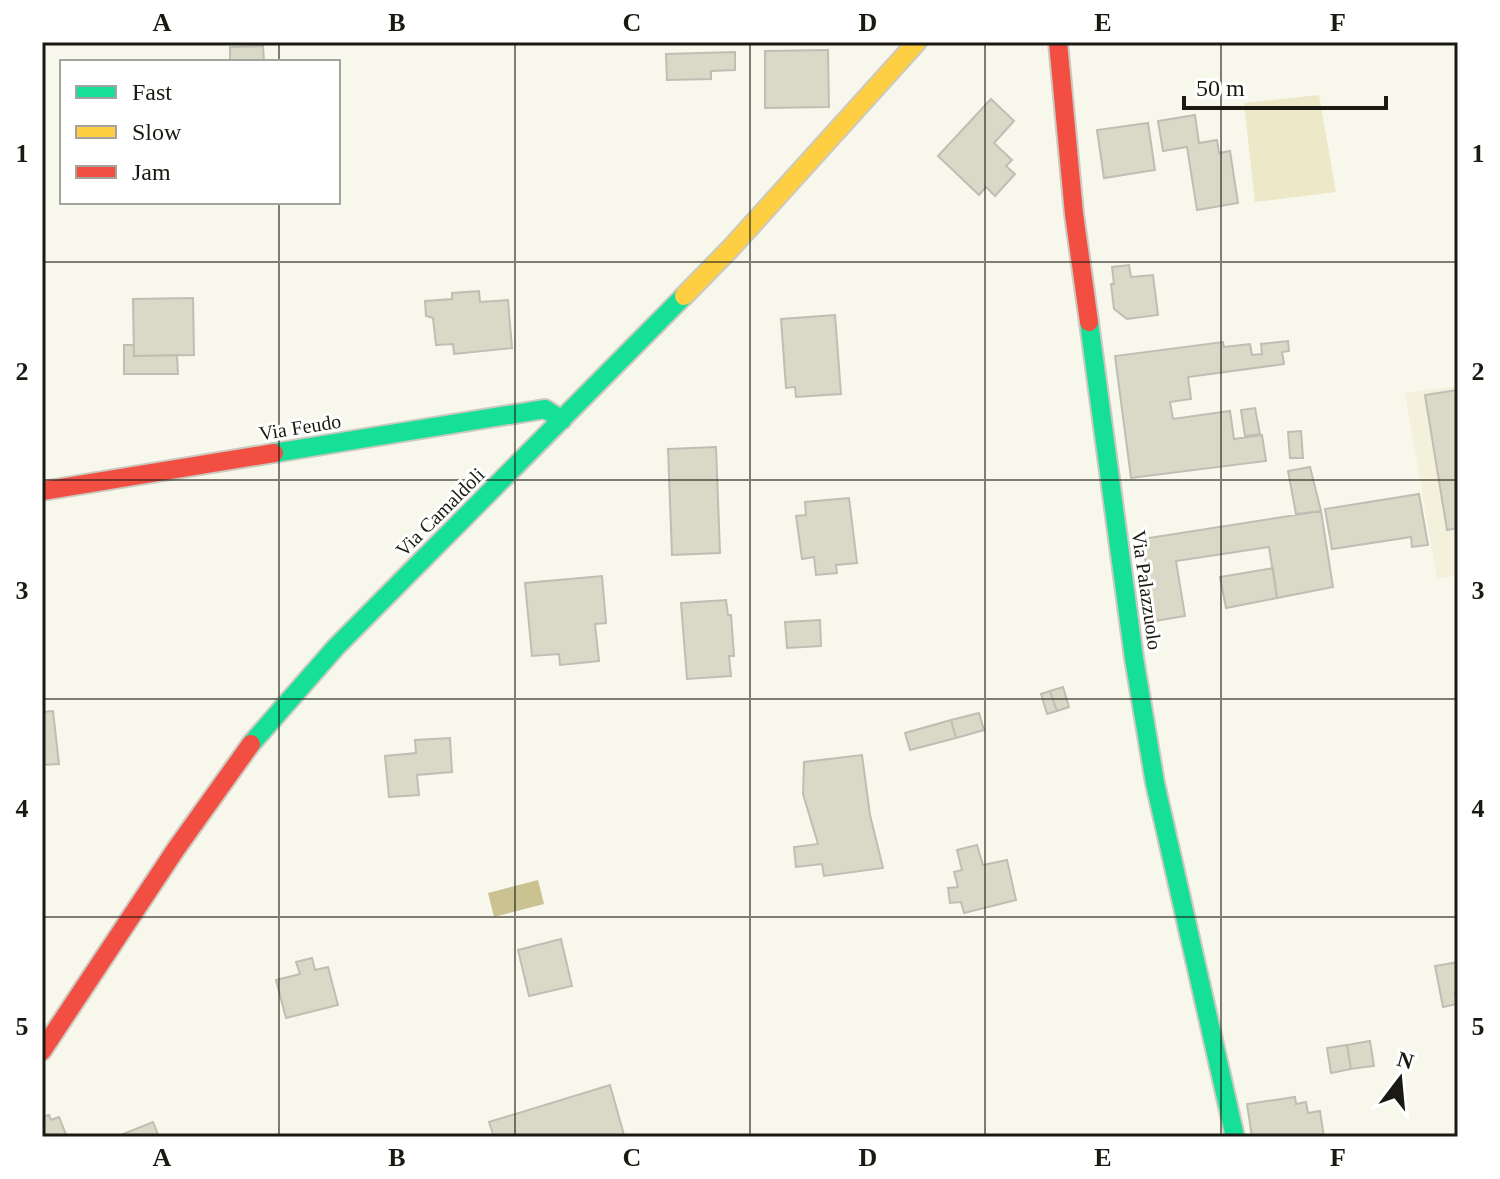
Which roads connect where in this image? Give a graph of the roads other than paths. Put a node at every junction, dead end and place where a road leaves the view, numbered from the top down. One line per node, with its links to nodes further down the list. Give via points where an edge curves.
1 (917, 42): 3 (street, Via Camaldoli, via 730,249)
2 (1058, 42): 6 (street, Via Palazzuolo, via 1078,245 1134,658 1155,783)
3 (562, 420): 4 (street, Via Feudo, via 545,409); 5 (street, Via Camaldoli, via 336,647 261,730)
4 (42, 491)
5 (42, 1051)
6 (1235, 1137)

